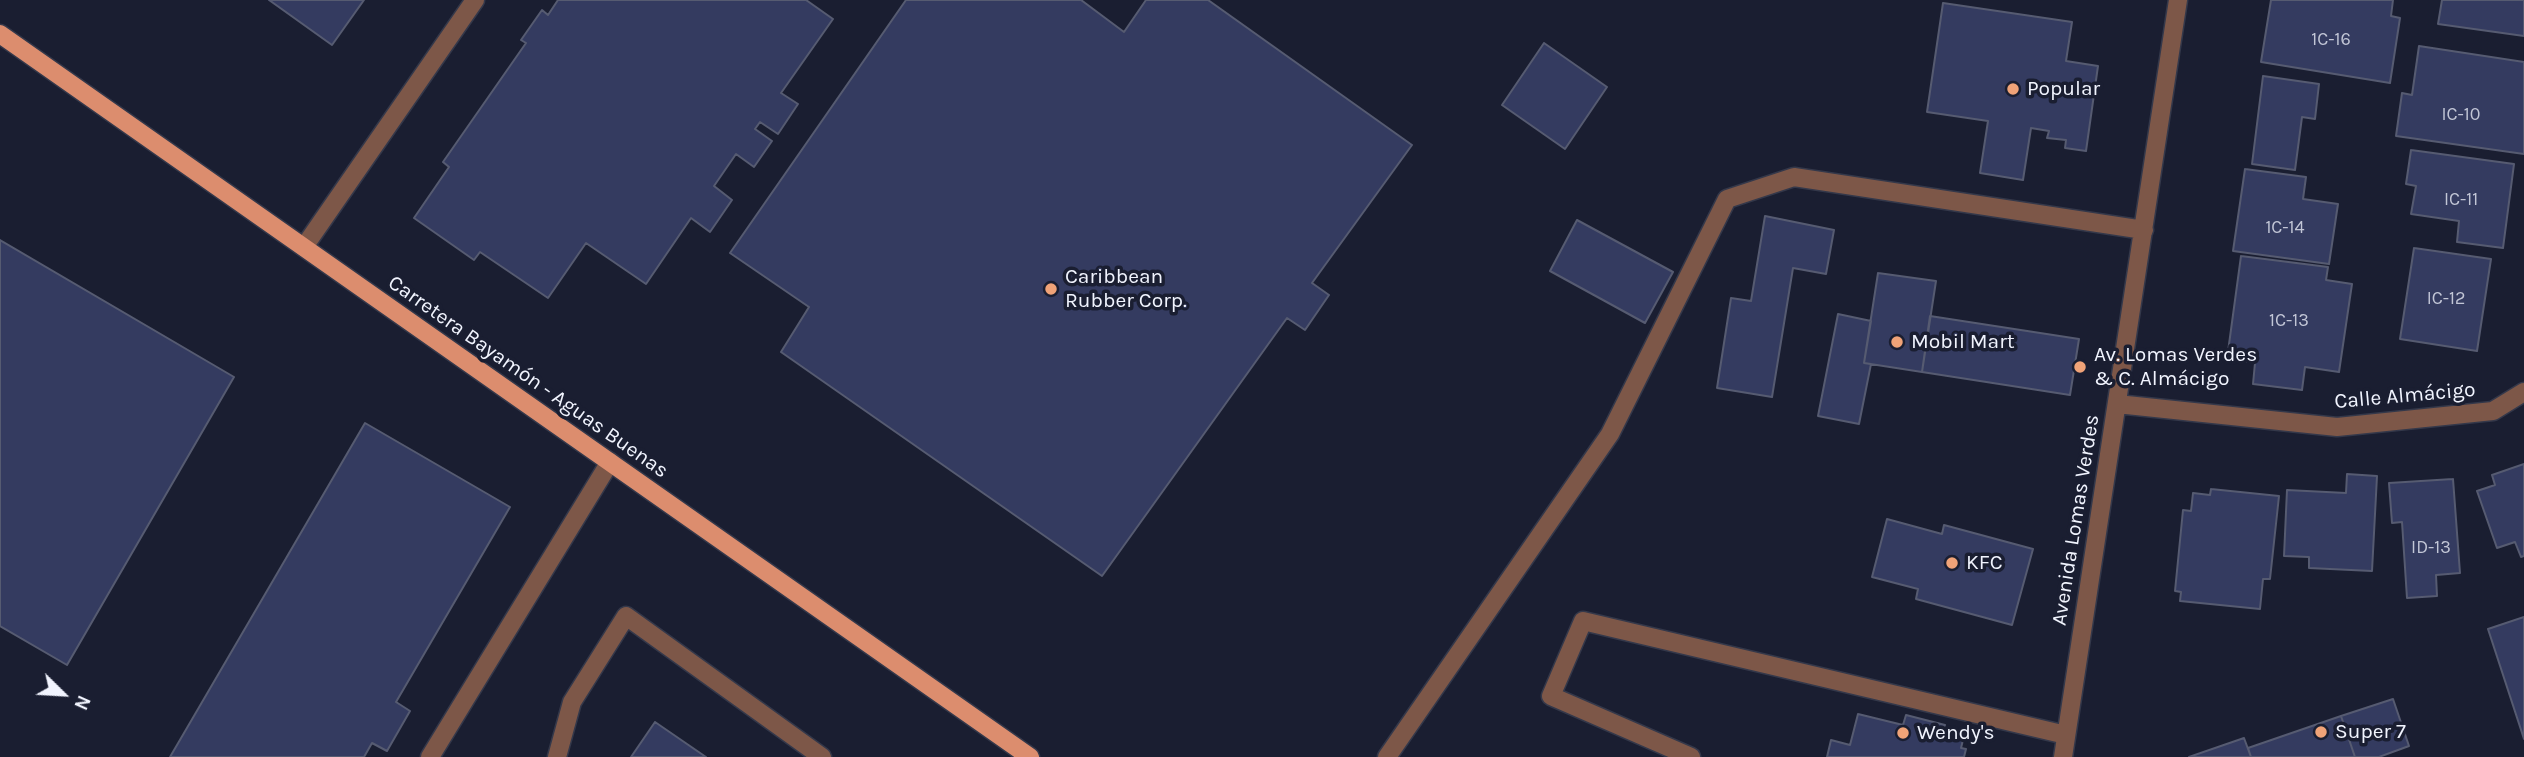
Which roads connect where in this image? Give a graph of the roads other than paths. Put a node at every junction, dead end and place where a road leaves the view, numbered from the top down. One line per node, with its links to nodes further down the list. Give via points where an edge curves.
1 (475, 0): 5 (street)
2 (2178, 0): 4 (street, Avenida Lomas Verdes)
3 (0, 34): 5 (main road, Carretera Bayamón - Aguas Buenas)
4 (2144, 230): 7 (street, Avenida Lomas Verdes); 14 (street, via 1794,177 1727,199 1610,434)
5 (304, 247): 8 (main road, Carretera Bayamón - Aguas Buenas)
6 (2524, 392): 7 (street, Calle Almácigo, via 2493,411 2337,427)
7 (2117, 404): 9 (street, Avenida Lomas Verdes)
8 (610, 462): 10 (street); 13 (main road, Carretera Bayamón - Aguas Buenas)
9 (2066, 735): 15 (street, via 1583,621 1551,696); 16 (street, Avenida Lomas Verdes)
10 (430, 757)
11 (557, 757): 12 (street, via 572,702 626,616)
12 (822, 757)
13 (1030, 757)
14 (1387, 757)
15 (1692, 757)
16 (2063, 757)

